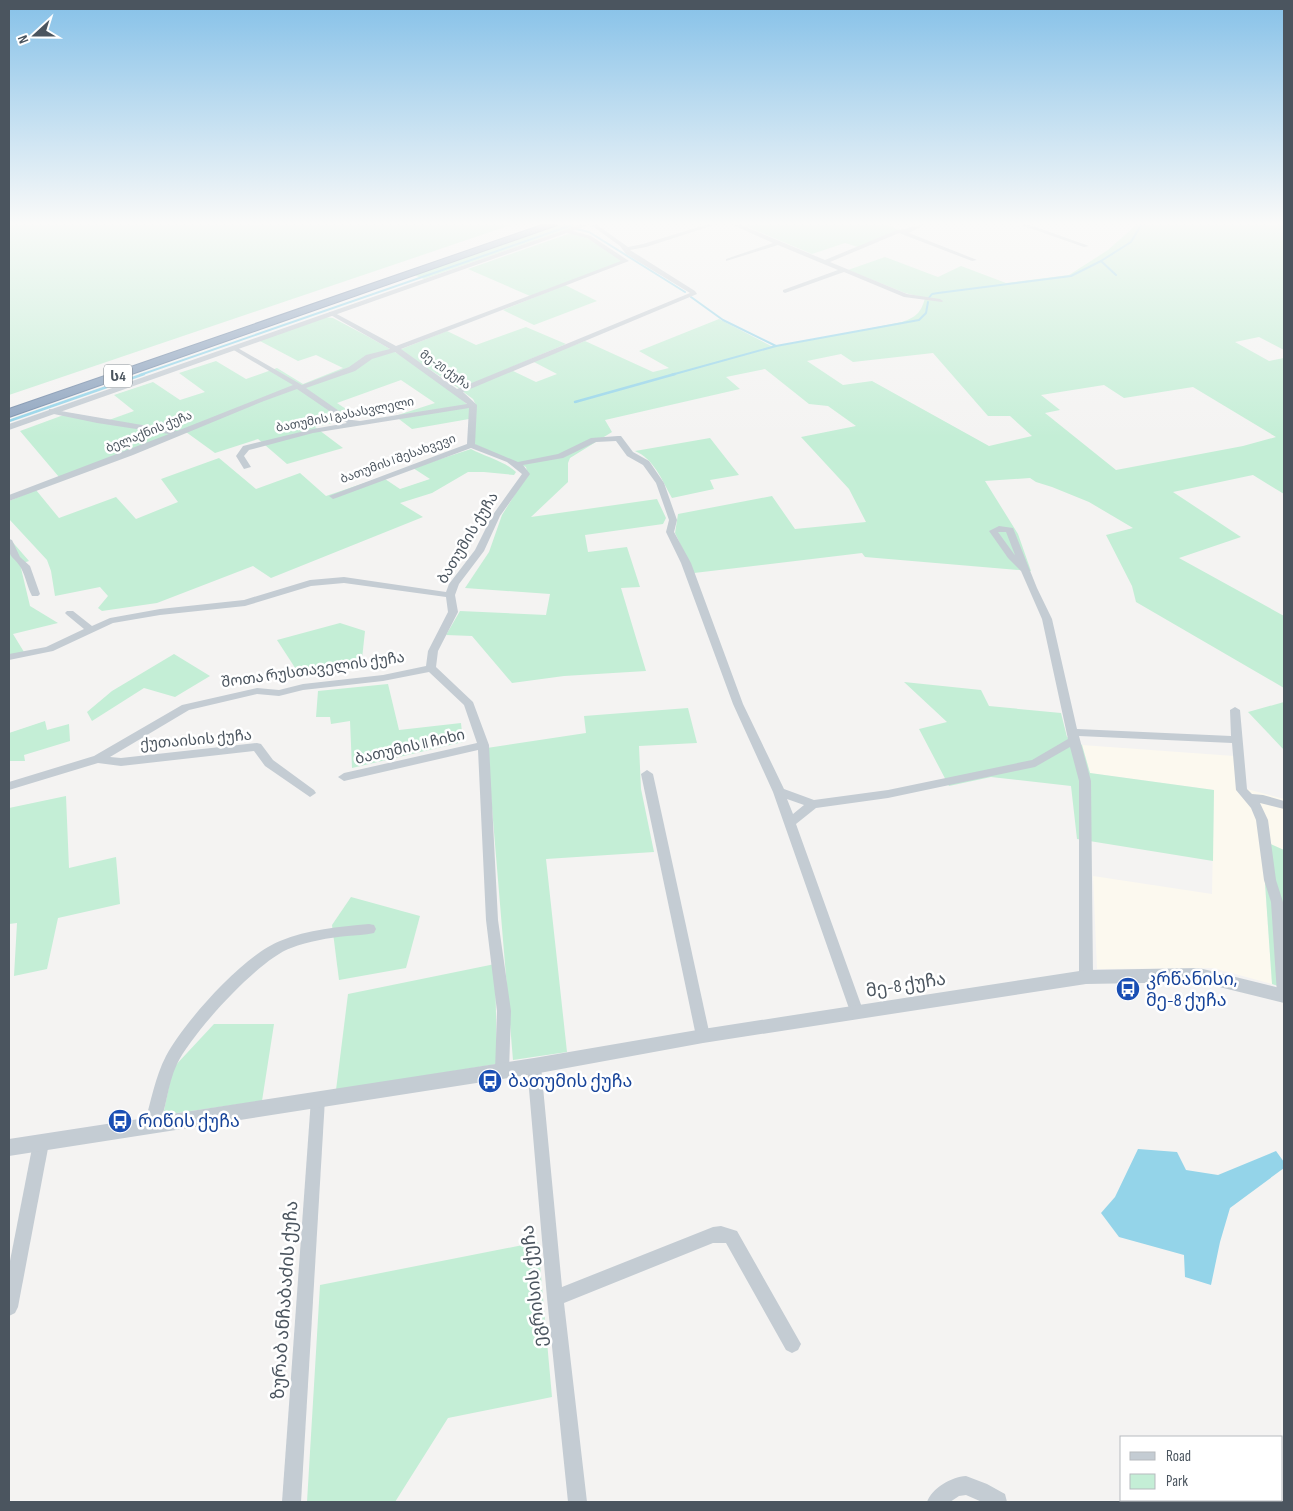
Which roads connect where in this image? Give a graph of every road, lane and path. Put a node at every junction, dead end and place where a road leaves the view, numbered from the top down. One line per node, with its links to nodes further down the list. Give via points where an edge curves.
1 (346, 296): 9 (highway)
2 (352, 296): 9 (highway)
3 (382, 296): 8 (street)
4 (536, 296): 10 (street, ბელაქნის ქუჩა)
5 (690, 296): 12 (street)
6 (905, 296): 7 (street)
7 (940, 301)
8 (331, 313): 9 (street); 10 (street, მე-20 ქუჩა)
9 (226, 340): 11 (street); 13 (highway, ს4); 15 (street); 16 (highway, ს4)
10 (396, 349): 11 (street, ბელაქნის ქუჩა, via 370,357 352,370); 12 (street, მე-20 ქუჩა)
11 (299, 387): 17 (street, via 350,422); 19 (street, ბელაქნის ქუჩა)
12 (458, 393): 14 (street, მე-20 ქუჩა)
13 (9, 405)
14 (473, 405): 17 (street, ბათუმის I გასასვლელი); 20 (street, მე-20 ქუჩა)
15 (52, 412): 18 (street); 19 (street)
16 (9, 413)
17 (362, 424): 22 (street, ბათუმის I გასასვლელი, via 313,431 246,448 240,456)
18 (9, 427)
19 (176, 433): 24 (street, ბელაქნის ქუჩა)
20 (471, 445): 21 (street); 23 (street, ბათუმის I შესახვევი)
21 (518, 464): 28 (street, ბათუმის ქუჩა, via 526,474 496,516 479,551 454,584); 41 (street, via 560,456 608,437 618,438 630,454 646,463 660,483 673,520 670,532 686,563 738,704)
22 (247, 468)
23 (333, 496)
24 (9, 498)
25 (9, 542): 27 (street, via 16,558 25,566)
26 (1025, 570): 26 (street, via 1011,556 992,531 1010,530); 34 (street, via 1047,619)
27 (35, 594)
28 (450, 595): 30 (street, via 344,580 310,584 245,603 110,621); 32 (street, ბათუმის ქუჩა, via 453,612 433,651)
29 (70, 613): 30 (street)
30 (91, 630): 31 (street, via 49,649)
31 (9, 657)
32 (432, 668): 36 (street, via 469,704); 37 (street, შოთა რუსთაველის ქუჩა, via 279,693 257,691 195,704)
33 (1235, 710): 35 (street)
34 (1073, 736): 35 (street); 44 (street, via 1035,763 888,794); 48 (street, via 1085,781)
35 (1237, 740): 43 (street, via 1240,782)
36 (483, 745): 39 (street, ბათუმის II ჩიხი); 53 (street, via 492,920 504,1011)
37 (98, 759): 40 (street, შოთა რუსთაველის ქუჩა); 42 (street, ქუთაისის ქუჩა, via 121,762 258,746 269,763)
38 (647, 774): 51 (street)
39 (344, 778)
40 (9, 786)
41 (779, 792): 44 (street); 46 (street)
42 (310, 793)
43 (1249, 798): 45 (street); 49 (street, via 1262,820 1270,880 1277,902)
44 (812, 804): 46 (street)
45 (1284, 804)
46 (790, 823): 50 (street)
47 (369, 929): 55 (street, via 317,935 284,945 268,953 248,970 202,1020 172,1060)
48 (1086, 976): 49 (street, მე-8 ქუჩა, via 1199,975); 50 (street, მე-8 ქუჩა)
49 (1284, 995)
50 (857, 1013): 51 (street, მე-8 ქუჩა)
51 (703, 1036): 52 (street, მე-8 ქუჩა)
52 (534, 1066): 53 (street, მე-8 ქუჩა); 58 (street, ეგრისის ქუჩა)
53 (502, 1071): 54 (street, მე-8 ქუჩა)
54 (318, 1100): 55 (street, მე-8 ქუჩა); 62 (street, ზურაბ ანჩაბაძის ქუჩა)
55 (152, 1126): 56 (street, მე-8 ქუჩა)
56 (41, 1143): 57 (street, მე-8 ქუჩა); 59 (street)
57 (9, 1148)
58 (555, 1298): 60 (street, via 721,1234 731,1237); 63 (street, ეგრისის ქუჩა)
59 (9, 1308)
60 (792, 1344)
61 (999, 1499): 64 (street, via 974,1486 962,1485 951,1489)
62 (291, 1502)
63 (578, 1502)
64 (936, 1502)

